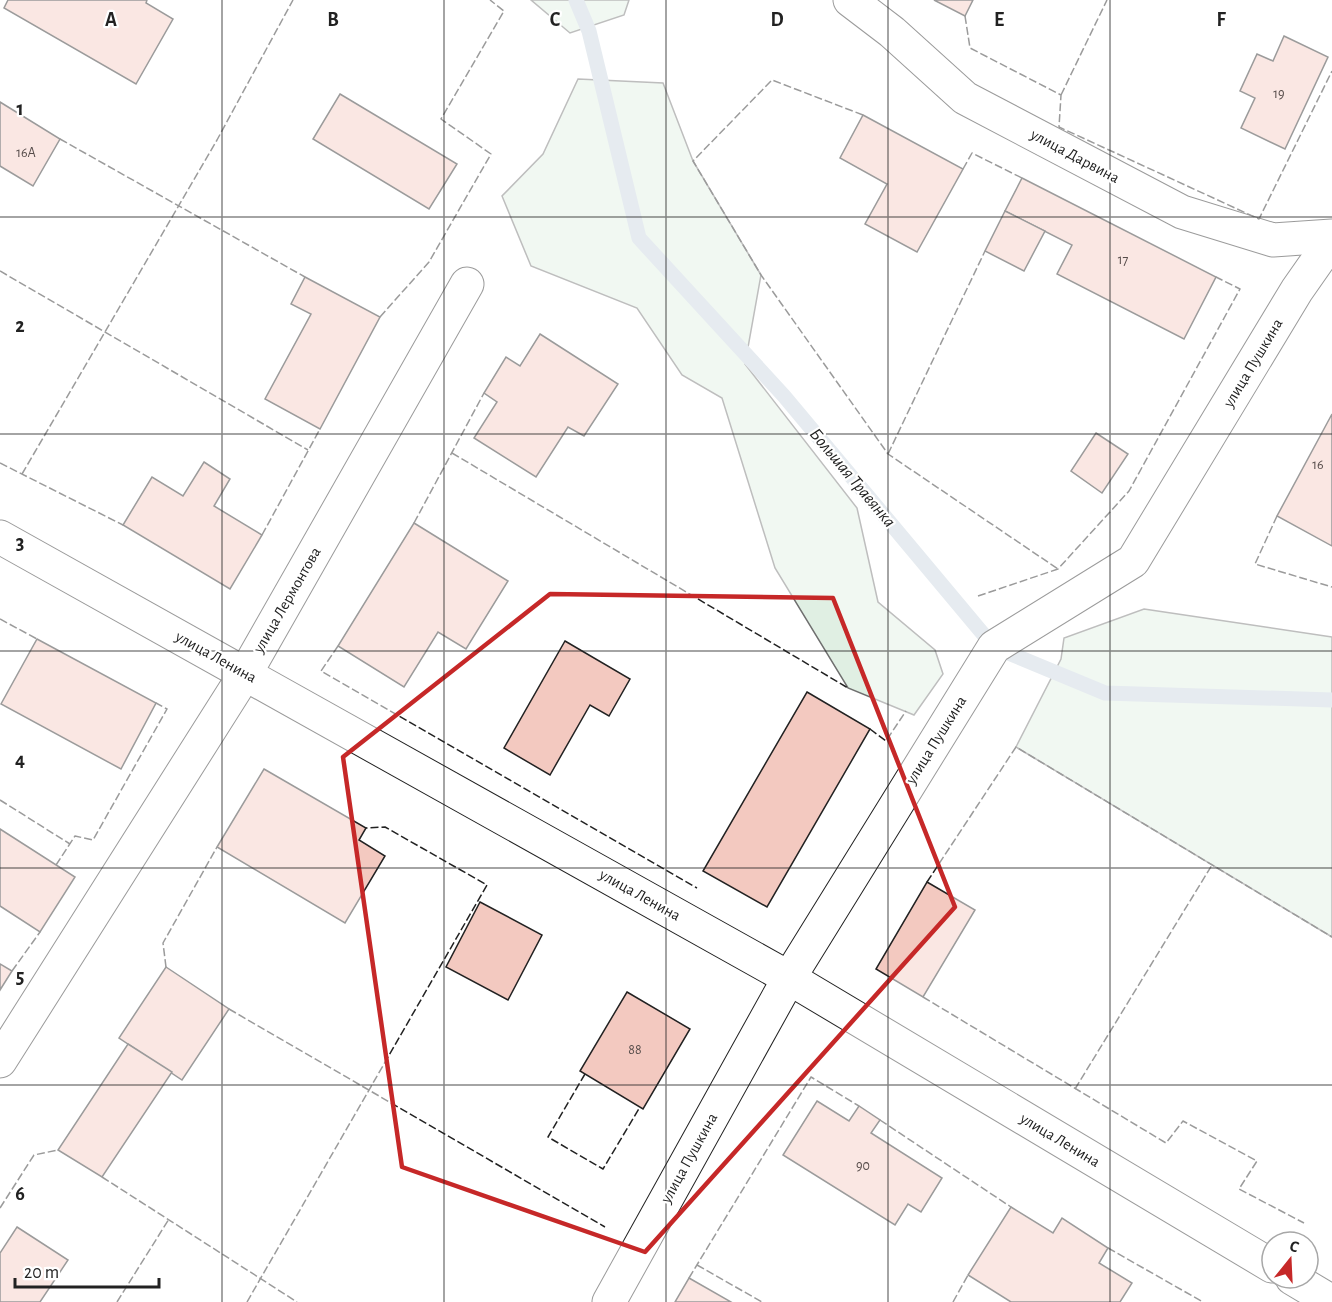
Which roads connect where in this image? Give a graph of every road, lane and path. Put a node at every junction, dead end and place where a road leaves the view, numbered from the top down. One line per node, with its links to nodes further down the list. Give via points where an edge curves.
1 (850, 0): 2 (street, улица Дарвина, via 892,32 965,99 1182,212 1273,240)
2 (1332, 238): 6 (street, улица Пушкина, via 1133,561 994,647)
3 (467, 284): 5 (street, улица Лермонтова)
4 (0, 537): 5 (street, улица Ленина)
5 (245, 674): 6 (street, улица Ленина); 7 (street, улица Лермонтова)
6 (789, 978): 8 (street, улица Ленина); 10 (street, улица Пушкина)
7 (0, 1061)
8 (1260, 1259)
9 (1312, 1290): 11 (street)
10 (609, 1302)
11 (1332, 1302)

